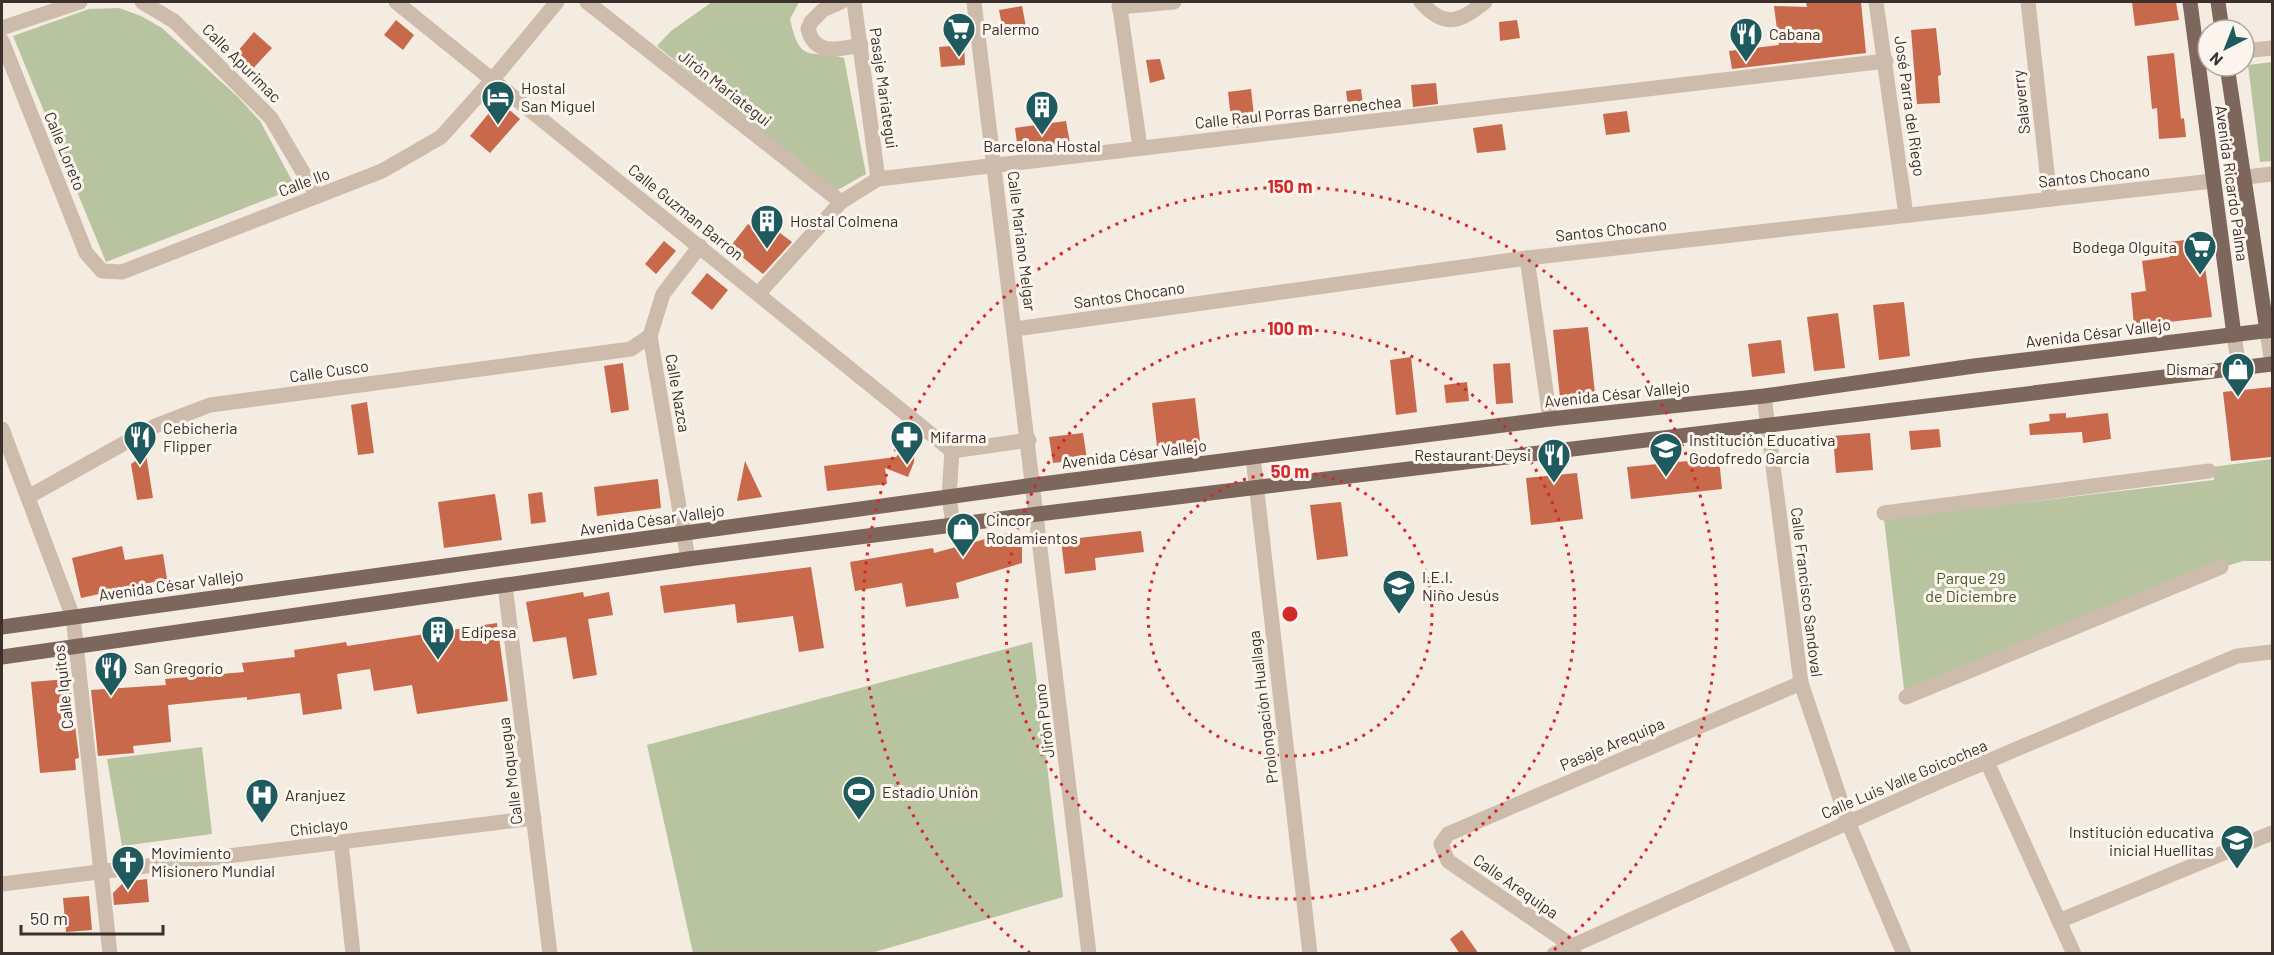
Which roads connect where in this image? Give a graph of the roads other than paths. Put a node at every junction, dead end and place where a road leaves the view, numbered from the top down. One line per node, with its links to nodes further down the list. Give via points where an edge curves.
1 (80, 2): 18 (street)
2 (142, 2): 32 (street, Calle Apurimac, via 174,21 271,118)
3 (396, 2): 25 (street, Calle Guzman Barron)
4 (557, 2): 25 (street, Calle Ilo)
5 (587, 2): 34 (street, Jirón Mariategui)
6 (841, 2): 20 (street, via 816,15 808,29 810,37 818,46 832,50)
7 (854, 2): 20 (street, Pasaje Mariategui)
8 (974, 2): 27 (street, Calle Mariano Melgar)
9 (1174, 2): 16 (street)
10 (1421, 2): 11 (street, via 1448,21 1465,16)
11 (1485, 2)
12 (1876, 2): 23 (street, José Parra del Riego)
13 (2028, 2): 33 (street, Salaverry)
14 (2190, 2): 31 (main road, Avenida Ricardo Palma)
15 (2218, 2): 17 (main road)
16 (1119, 4): 26 (street)
17 (2220, 18)
18 (2, 28)
19 (2, 41): 38 (street, Calle Loreto, via 86,253)
20 (861, 45): 30 (street, Pasaje Mariategui)
21 (2272, 48): 22 (street)
22 (2256, 50)
23 (1886, 62): 26 (street, Calle Raul Porras Barrenechea); 35 (street, José Parra del Riego)
24 (2229, 78): 29 (main road, Avenida Ricardo Palma)
25 (493, 80): 32 (street, Calle Ilo, via 441,137 382,171); 36 (street, Calle Guzman Barron)
26 (1140, 147): 27 (street, Calle Raul Porras Barrenechea)
27 (995, 166): 30 (street, Calle Raul Porras Barrenechea); 40 (street, Calle Mariano Melgar)
28 (2272, 174): 29 (street)
29 (2246, 177): 41 (main road, Avenida Ricardo Palma)
30 (878, 178): 34 (street, Calle Raul Porras Barrenechea)
31 (2212, 181): 33 (street, Santos Chocano); 42 (main road, Avenida Ricardo Palma)
32 (317, 196): 38 (street, Calle Ilo, via 122,272)
33 (2050, 199): 35 (street, Santos Chocano)
34 (841, 202): 39 (street, Calle Raul Porras Barrenechea)
35 (1906, 215): 37 (street, Santos Chocano)
36 (700, 246): 39 (street, Calle Guzman Barron); 43 (street, Calle Nazca, via 663,294)
37 (1527, 258): 40 (street, Santos Chocano); 47 (street)
38 (102, 271)
39 (759, 293): 51 (street, Calle Guzman Barron)
40 (1015, 329): 50 (street, Calle Mariano Melgar)
41 (2270, 331): 42 (main road, Avenida César Vallejo); 44 (street, Avenida Ricardo Palma)
42 (2234, 335): 45 (street, Avenida Ricardo Palma); 46 (main road, Avenida César Vallejo)
43 (650, 336): 57 (street, Calle Cusco, via 631,349 210,405 156,426); 61 (street, Calle Nazca)
44 (2272, 364): 45 (main road)
45 (2239, 368): 48 (main road)
46 (1764, 396): 47 (main road, Avenida César Vallejo); 48 (street, Calle Francisco Sandoval)
47 (1550, 419): 52 (main road, Avenida César Vallejo)
48 (1767, 423): 55 (main road, via 1582,450); 72 (street, Calle Francisco Sandoval)
49 (2, 429): 57 (street, Calle Iquitos)
50 (1029, 440): 51 (street); 54 (street, Calle Mariano Melgar)
51 (952, 451): 56 (street)
52 (1253, 457): 54 (main road, Avenida César Vallejo); 55 (street, Prolongación Huallaga)
53 (2209, 471): 58 (street)
54 (1034, 485): 56 (main road, Avenida César Vallejo); 59 (street, Jirón Puno)
55 (1256, 488): 59 (main road); 88 (street, Prolongación Huallaga)
56 (949, 496): 60 (street); 61 (main road, Avenida César Vallejo)
57 (28, 497): 67 (street, Calle Iquitos)
58 (1884, 513)
59 (1038, 514): 60 (main road); 87 (street, Jirón Puno)
60 (953, 525): 62 (main road)
61 (685, 534): 62 (street, Calle Nazca); 63 (main road, Avenida César Vallejo)
62 (688, 559): 65 (main road)
63 (444, 567): 66 (main road); 67 (main road, Avenida César Vallejo)
64 (2221, 567): 73 (street)
65 (506, 585): 66 (main road); 75 (street, Calle Moquegua)
66 (449, 593): 69 (main road)
67 (73, 617): 68 (main road, Avenida César Vallejo); 69 (street, Calle Iquitos)
68 (2, 627)
69 (77, 645): 71 (main road); 80 (street, Calle Iquitos)
70 (2272, 652): 74 (street, Calle Luis Valle Goicochea, via 2237,656)
71 (2, 657)
72 (1801, 683): 76 (street, Calle Francisco Sandoval); 79 (street, Pasaje Arequipa, via 1448,834)
73 (1906, 697)
74 (1987, 762): 76 (street, Calle Luis Valle Goicochea); 82 (street)
75 (534, 818): 78 (street, Chiclayo); 86 (street, Calle Moquegua)
76 (1848, 822): 83 (street, Calle Luis Valle Goicochea); 90 (street, Calle Francisco Sandoval)
77 (2272, 833): 82 (street)
78 (341, 842): 80 (street, Chiclayo); 85 (street)
79 (1442, 844): 83 (street, Calle Arequipa, via 1448,861)
80 (102, 872): 81 (street, Chiclayo); 84 (street, Calle Iquitos)
81 (2, 884)
82 (2059, 921): 91 (street)
83 (1572, 949): 89 (street, Calle Luis Valle Goicochea)
84 (110, 954)
85 (353, 954)
86 (550, 954)
87 (1089, 954)
88 (1310, 954)
89 (1554, 954)
90 (1904, 954)
91 (2074, 954)

